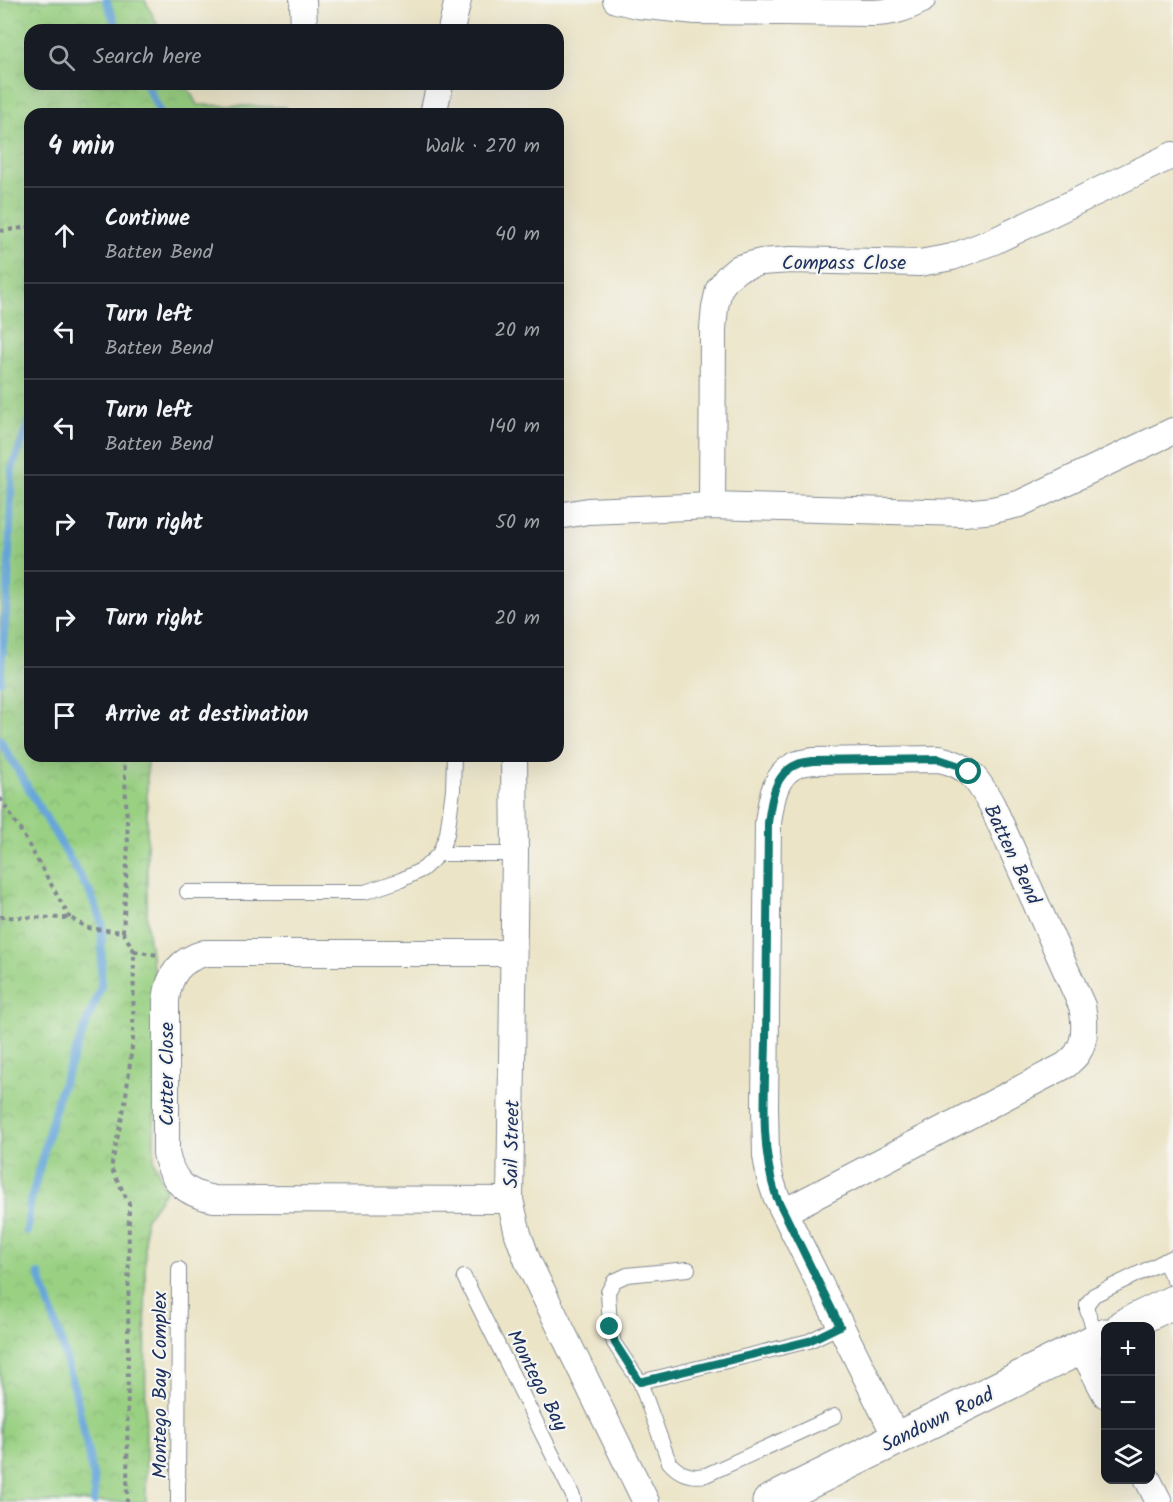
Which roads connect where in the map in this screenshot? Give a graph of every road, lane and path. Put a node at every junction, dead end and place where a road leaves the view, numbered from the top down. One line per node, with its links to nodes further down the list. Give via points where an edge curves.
1 (303, 0): 6 (street)
2 (458, 0): 7 (street)
3 (616, 0): 5 (street, via 696,11)
4 (922, 0): 5 (street, via 884,13)
5 (758, 6)
6 (304, 24)
7 (453, 24)
8 (439, 90): 9 (street)
9 (434, 108)
10 (1173, 155): 14 (street, Compass Close, via 994,241 952,257 920,262 791,260 739,268 719,289 715,307)
11 (24, 228): 12 (path)
12 (0, 231)
13 (1173, 432): 14 (street, via 1019,504 993,510 964,513)
14 (712, 506): 15 (street)
15 (564, 515)
16 (124, 762): 25 (path, via 128,844)
17 (454, 762): 20 (lane, via 447,834)
18 (514, 762): 21 (street, Sail Street)
19 (0, 798): 24 (path)
20 (439, 854): 21 (lane); 22 (lane, via 423,869 364,892)
21 (515, 854): 26 (street, Sail Street)
22 (187, 891)
23 (0, 917): 24 (path)
24 (71, 918): 25 (path, via 87,928)
25 (123, 933): 43 (path, via 134,951 133,1039 111,1168 129,1203)
26 (513, 953): 27 (street, Sail Street); 27 (street, Cutter Close, via 205,953 188,959 178,968 171,977 166,1000 166,1153 173,1175 190,1192 214,1199)
27 (510, 1200): 46 (street, Sail Street, via 528,1262)
28 (784, 1212): 28 (street, Batten Bend, via 766,1156 771,797 785,772 796,764 949,761 969,772 992,805 1082,1006 1082,1042 1066,1065); 36 (street, Batten Bend)
29 (1168, 1259): 33 (lane); 37 (lane, via 1094,1295 1087,1310)
30 (179, 1269): 44 (lane, Montego Bay Complex)
31 (688, 1269): 39 (lane, via 627,1275 614,1281 608,1292 615,1343)
32 (464, 1277): 45 (lane, Montego Bay)
33 (1173, 1279)
34 (1173, 1302): 35 (street, Sandown Road)
35 (1132, 1322)
36 (840, 1326): 39 (lane, via 809,1341); 41 (street, Batten Bend)
37 (1101, 1335)
38 (1101, 1337): 41 (street, Sandown Road)
39 (640, 1382): 40 (lane, via 669,1462 690,1476 713,1473)
40 (835, 1416)
41 (897, 1439): 47 (street, Sandown Road)
42 (1150, 1484): 48 (street)
43 (127, 1502)
44 (178, 1502)
45 (574, 1502)
46 (646, 1502)
47 (769, 1502)
48 (1159, 1502)

